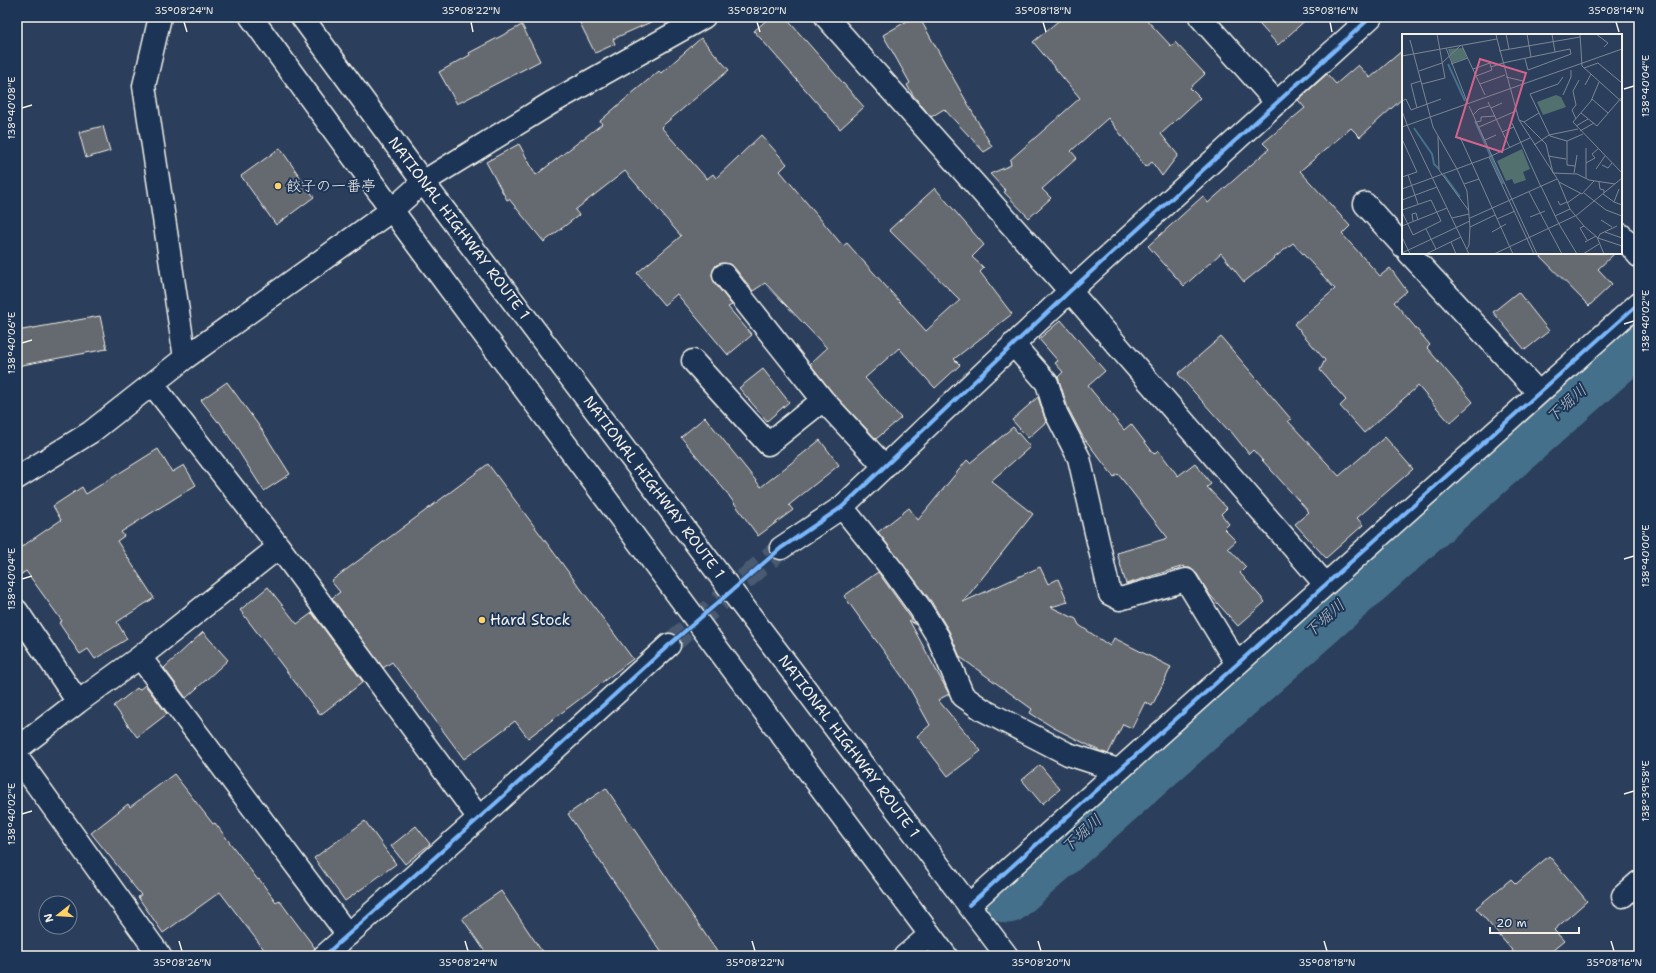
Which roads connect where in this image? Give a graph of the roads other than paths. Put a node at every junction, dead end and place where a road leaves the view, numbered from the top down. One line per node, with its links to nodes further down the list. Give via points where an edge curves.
1 (160, 17): 20 (main road, via 144,86)
2 (251, 17): 11 (main road)
3 (302, 17): 9 (main road, NATIONAL HIGHWAY ROUTE 1)
4 (704, 17): 9 (main road, via 551,103)
5 (826, 17): 17 (main road)
6 (1200, 17): 8 (main road)
7 (1371, 17): 8 (main road)
8 (1277, 103): 17 (main road)
9 (423, 182): 11 (main road); 42 (main road, NATIONAL HIGHWAY ROUTE 1)
10 (1365, 204): 13 (main road)
11 (392, 210): 20 (main road); 44 (main road)
12 (1622, 237): 15 (main road)
13 (1402, 245)
14 (1410, 254): 23 (main road)
15 (1639, 256)
16 (724, 275): 24 (main road)
17 (1070, 291): 19 (main road); 30 (main road)
18 (1639, 303): 23 (main road)
19 (1013, 344): 25 (main road); 34 (main road, via 1047,383 1056,413 1079,458 1110,594 1120,598 1186,580)
20 (185, 358): 22 (main road)
21 (693, 361): 24 (main road, via 768,444)
22 (153, 385): 26 (main road, via 91,432); 28 (main road)
23 (1538, 392): 30 (main road)
24 (823, 400): 25 (main road)
25 (885, 467): 27 (main road)
26 (17, 478)
27 (842, 507): 29 (main road); 38 (main road, via 920,608 938,637 963,696 983,710 1068,754)
28 (279, 547): 33 (main road); 39 (main road)
29 (781, 548)
30 (1325, 584): 34 (main road)
31 (17, 611): 35 (main road)
32 (669, 645): 39 (main road)
33 (140, 657): 35 (main road); 43 (main road)
34 (1237, 664): 38 (main road)
35 (78, 702): 36 (main road)
36 (17, 749)
37 (17, 758): 45 (main road)
38 (1118, 770): 42 (main road)
39 (479, 818): 43 (main road)
40 (1639, 882): 41 (main road)
41 (1623, 896)
42 (969, 904): 49 (main road, NATIONAL HIGHWAY ROUTE 1)
43 (348, 935): 46 (main road)
44 (930, 935): 47 (main road); 48 (main road)
45 (160, 956)
46 (324, 956)
47 (905, 956)
48 (946, 956)
49 (1007, 956)

